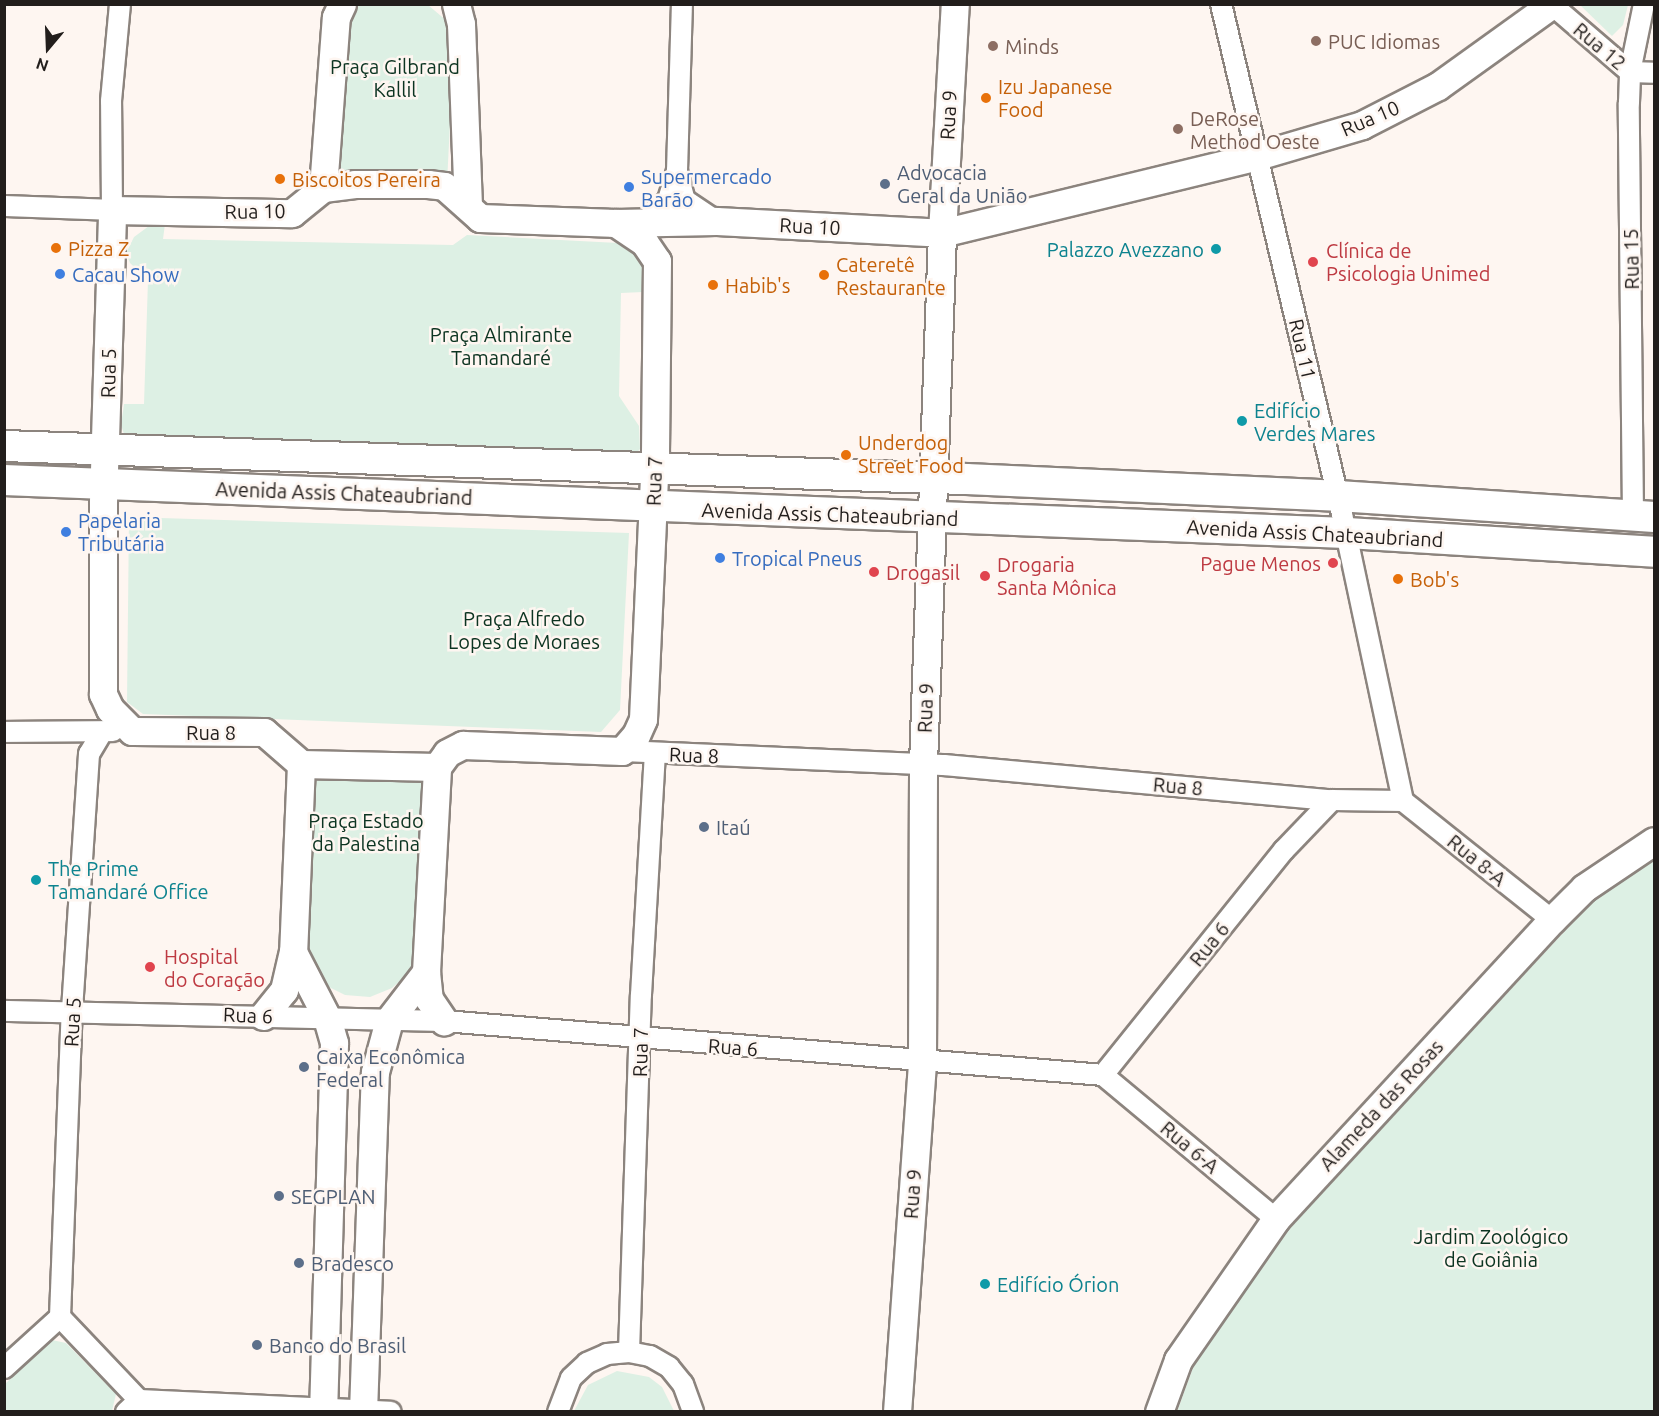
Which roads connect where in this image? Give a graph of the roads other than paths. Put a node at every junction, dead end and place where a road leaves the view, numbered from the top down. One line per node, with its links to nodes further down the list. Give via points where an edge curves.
1 (120, 4): 16 (street, Rua 5, via 111,101)
2 (342, 4): 13 (main road, via 336,16)
3 (456, 4): 14 (main road, via 461,24)
4 (682, 4): 12 (street)
5 (955, 4): 20 (main road, Rua 9)
6 (1221, 4): 11 (street, Rua 11)
7 (1644, 4): 9 (street, Rua 15)
8 (1551, 5): 9 (street, Rua 12); 11 (main road, Rua 10, via 1438,86 1362,125)
9 (1630, 72): 10 (street, Rua 12); 29 (street, Rua 15)
10 (1654, 73)
11 (1257, 156): 20 (main road, Rua 10); 27 (street, Rua 11)
12 (677, 171): 17 (street, via 668,200); 18 (street, via 685,200)
13 (323, 188): 14 (main road, Rua 10, via 428,184 444,186); 16 (main road, Rua 10, via 292,213)
14 (468, 204): 19 (main road, Rua 10, via 480,218)
15 (4, 206): 16 (street, Rua 10)
16 (112, 210): 22 (main road, Rua 5)
17 (646, 220): 18 (main road, Rua 10); 19 (main road, Rua 10)
18 (716, 221): 20 (main road, Rua 10)
19 (616, 223): 23 (main road, Rua 7, via 644,242 657,261)
20 (942, 233): 24 (main road, Rua 9)
21 (4, 446): 22 (main road, Avenida Assis Chateaubriand)
22 (106, 450): 23 (main road, Avenida Assis Chateaubriand); 26 (main road, Rua 5)
23 (654, 470): 24 (main road, Avenida Assis Chateaubriand); 28 (main road, Rua 7)
24 (935, 478): 27 (main road, Avenida Assis Chateaubriand); 30 (main road, Rua 9)
25 (4, 480): 26 (main road, Avenida Assis Chateaubriand)
26 (105, 484): 28 (main road, Avenida Assis Chateaubriand); 33 (main road, Rua 5, via 103,694 110,709)
27 (1338, 496): 29 (main road, Avenida Assis Chateaubriand); 31 (street, Rua 11)
28 (653, 506): 30 (main road, Avenida Assis Chateaubriand); 36 (main road, Rua 7, via 643,719)
29 (1644, 516)
30 (933, 518): 31 (main road, Avenida Assis Chateaubriand); 39 (main road, Rua 9)
31 (1346, 533): 32 (main road, Avenida Assis Chateaubriand); 42 (street, Rua 11)
32 (1654, 552)
33 (132, 731): 35 (street, Rua 8); 38 (main road, Rua 8, via 264,732)
34 (4, 732): 35 (street, Rua 8)
35 (102, 732): 47 (street, Rua 5, via 89,754)
36 (622, 751): 37 (street, Rua 8); 40 (main road, Rua 8, via 463,744 447,753)
37 (655, 753): 39 (street, Rua 8); 53 (street, Rua 7)
38 (301, 764): 40 (main road); 45 (main road)
39 (923, 764): 41 (street, Rua 8); 54 (main road, Rua 9)
40 (437, 767): 46 (main road)
41 (1332, 800): 42 (street, Rua 8); 55 (street, Rua 6, via 1284,850)
42 (1403, 801): 44 (street, Rua 8-A)
43 (1654, 841): 44 (main road, Alameda das Rosas, via 1584,888)
44 (1552, 920): 56 (main road, Alameda das Rosas)
45 (293, 952): 49 (main road, via 284,990); 50 (main road)
46 (426, 972): 51 (main road); 52 (main road, via 429,999)
47 (72, 1010): 48 (street, Rua 6); 49 (street, Rua 6); 57 (street, Rua 5)
48 (4, 1011)
49 (263, 1016): 50 (street, Rua 6)
50 (327, 1018): 51 (street, Rua 6); 61 (main road, via 334,1043 335,1073)
51 (389, 1020): 52 (street, Rua 6); 62 (main road, via 375,1072)
52 (444, 1021): 53 (street, Rua 6)
53 (641, 1040): 54 (street, Rua 6); 58 (street, Rua 7)
54 (922, 1061): 55 (street, Rua 6); 66 (main road, Rua 9)
55 (1103, 1075): 56 (street, Rua 6-A)
56 (1276, 1219): 67 (main road, Alameda das Rosas, via 1178,1360)
57 (60, 1317): 59 (street); 60 (street)
58 (629, 1352): 64 (street, via 607,1354 587,1363 571,1378); 65 (street, via 650,1356 669,1367 683,1384)
59 (4, 1368)
60 (133, 1406): 61 (street)
61 (323, 1410): 62 (street)
62 (363, 1411): 63 (street)
63 (391, 1412)
64 (558, 1412)
65 (693, 1412)
66 (897, 1412)
67 (1159, 1412)

